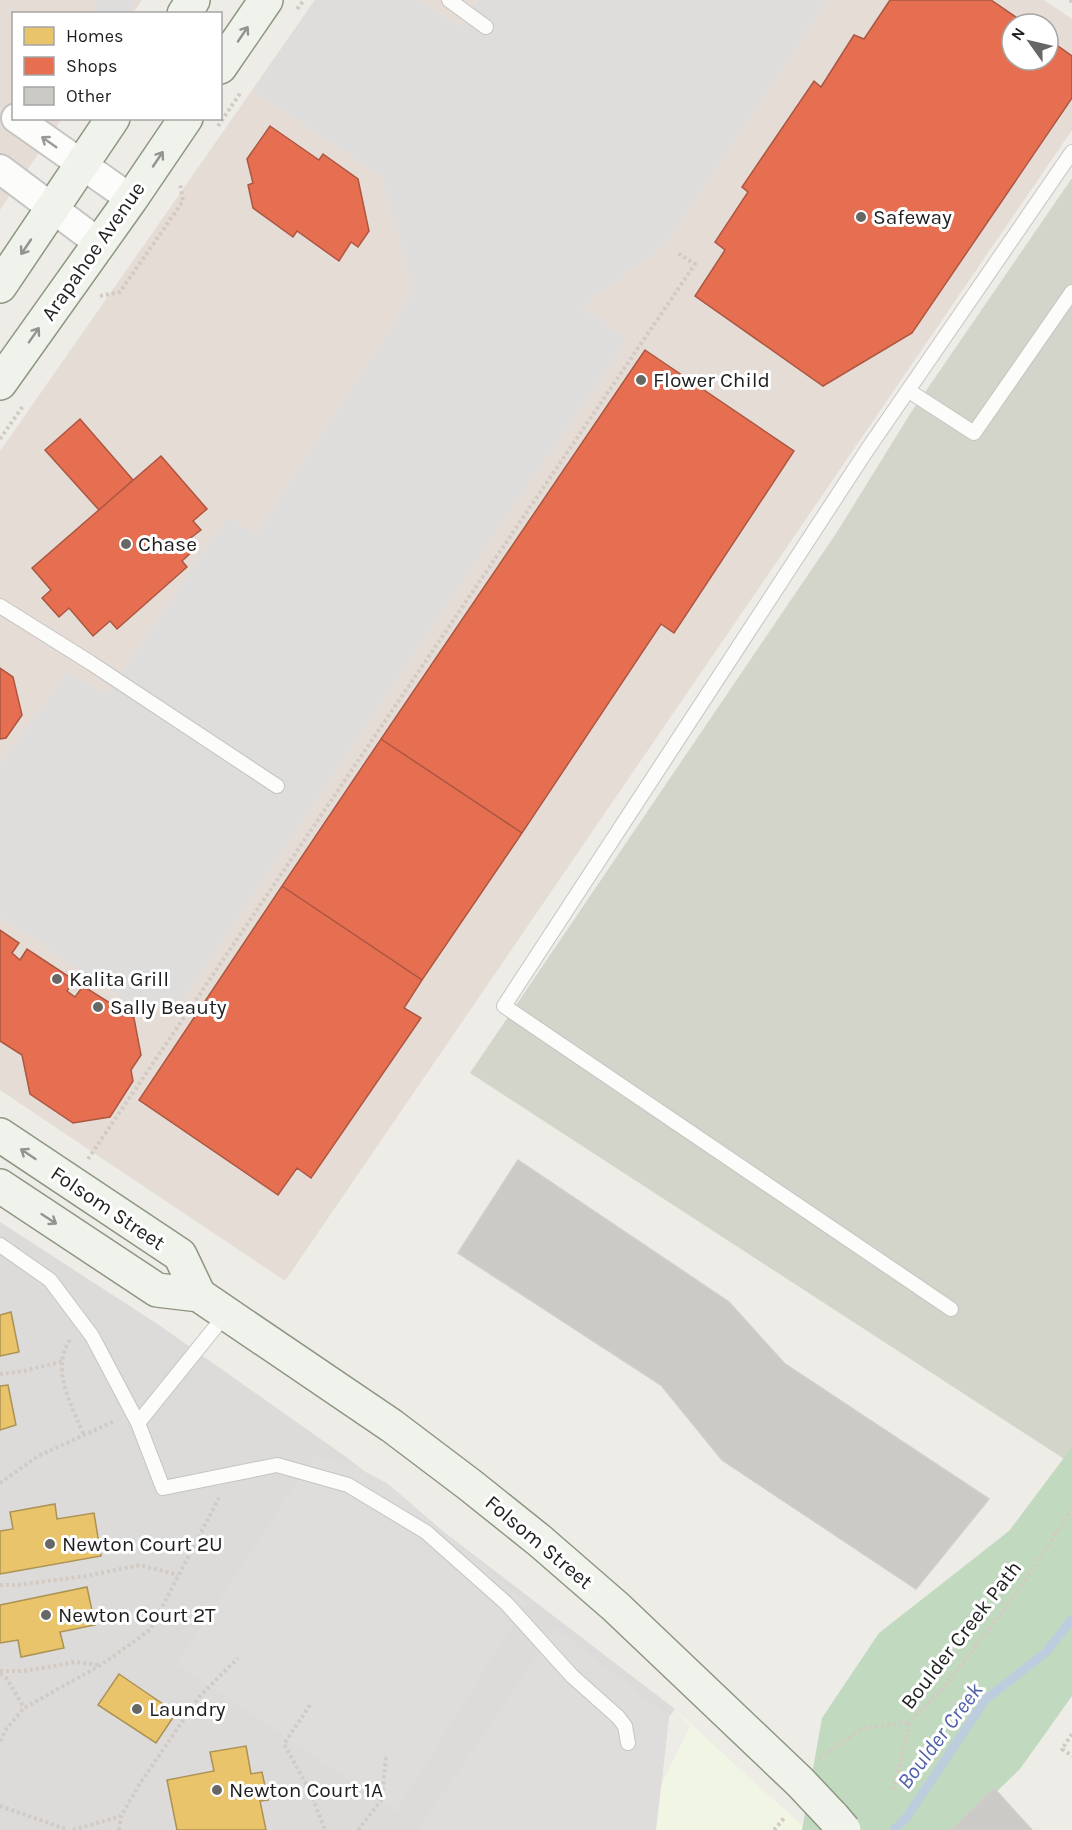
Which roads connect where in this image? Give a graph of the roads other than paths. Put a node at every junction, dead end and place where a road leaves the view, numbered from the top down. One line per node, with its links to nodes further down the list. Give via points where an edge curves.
1 (266, 0): 4 (main road, one-way to 1)
2 (449, 0): 3 (lane)
3 (486, 27)
4 (222, 64)
5 (19, 120): 9 (street, one-way to 5)
6 (112, 120): 9 (main road)
7 (185, 120): 11 (main road, Arapahoe Avenue, one-way to 7)
8 (1072, 152): 17 (lane)
9 (82, 165): 11 (street); 12 (main road)
10 (0, 169): 12 (street)
11 (131, 199): 13 (main road, Arapahoe Avenue)
12 (52, 207): 13 (street); 14 (main road, one-way to 14)
13 (99, 243): 16 (main road, Arapahoe Avenue, one-way to 13)
14 (0, 286)
15 (1072, 292): 17 (lane, via 974,433)
16 (0, 383)
17 (909, 391): 24 (lane, via 504,1006)
18 (0, 606): 19 (lane)
19 (277, 786)
20 (0, 1135): 23 (main road, Folsom Street, one-way to 20, via 180,1255)
21 (0, 1186): 23 (main road, Folsom Street, one-way to 23, via 157,1290)
22 (0, 1245): 26 (lane, via 50,1280 92,1336)
23 (199, 1295): 25 (main road, Folsom Street)
24 (951, 1309)
25 (226, 1314): 26 (lane); 28 (main road, Folsom Street, via 392,1426 540,1541 662,1650)
26 (136, 1418): 27 (lane, via 163,1488 277,1465 348,1485 426,1532 506,1603 572,1676 618,1717 625,1726)
27 (628, 1743)
28 (839, 1823)

